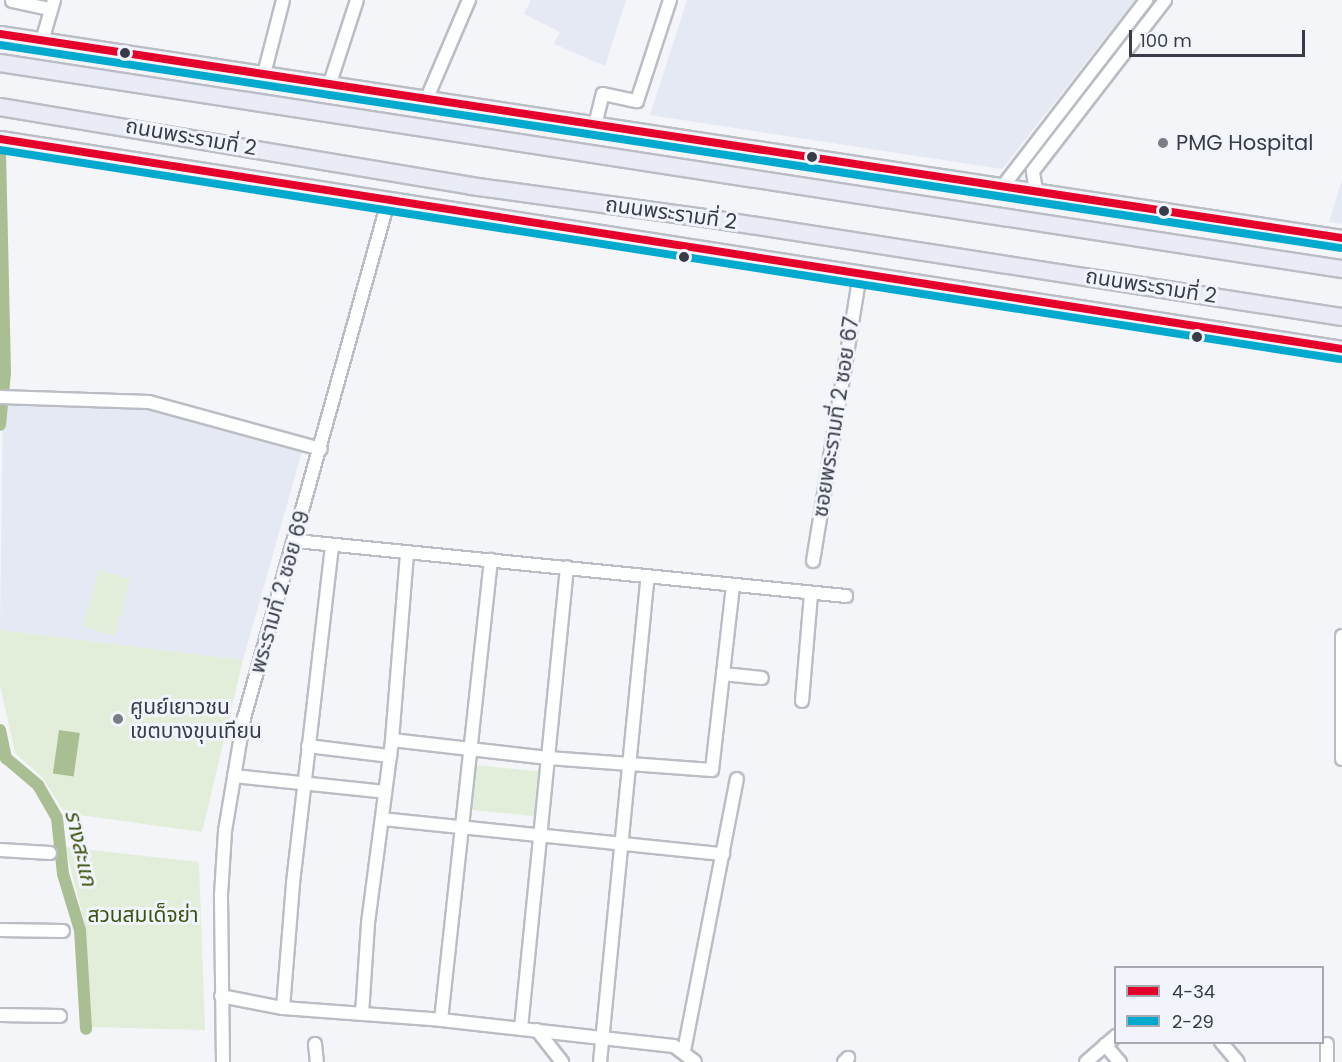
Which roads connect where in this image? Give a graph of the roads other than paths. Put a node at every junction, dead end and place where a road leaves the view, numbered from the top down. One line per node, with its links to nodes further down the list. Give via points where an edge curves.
1 (283, 0): 12 (street)
2 (357, 0): 13 (street)
3 (469, 0): 14 (street)
4 (670, 0): 16 (street, via 637,101 603,94)
5 (1146, 0): 18 (street)
6 (1165, 0): 19 (street, via 1033,171)
7 (12, 1): 8 (street)
8 (53, 4): 10 (street)
9 (8, 36): 10 (main road)
10 (42, 41): 12 (main road)
11 (6, 64): 22 (highway, ถนนพระรามที่ 2)
12 (264, 74): 13 (main road)
13 (330, 83): 14 (main road)
14 (427, 98): 16 (main road)
15 (4, 107): 24 (highway, ถนนพระรามที่ 2, via 471,186 735,222)
16 (595, 125): 18 (main road)
17 (0, 139): 20 (main road, ถนนพระรามที่ 2)
18 (1003, 186): 19 (main road)
19 (1036, 191): 21 (main road)
20 (388, 202): 23 (main road, ถนนพระรามที่ 2); 27 (street, พระรามที่ 2 ซอย 69)
21 (1342, 238)
22 (1342, 269)
23 (860, 273): 25 (main road, ถนนพระรามที่ 2); 32 (street, ซอยพระรามที่ 2 ซอย 67)
24 (1342, 317)
25 (1342, 349)
26 (0, 397): 27 (street, via 149,402)
27 (321, 449): 28 (street, พระรามที่ 2 ซอย 69)
28 (296, 541): 29 (street); 49 (street, พระรามที่ 2 ซอย 69, via 244,718)
29 (332, 546): 30 (street); 43 (street)
30 (407, 554): 31 (street); 42 (street)
31 (490, 560): 33 (street); 44 (street)
32 (813, 561)
33 (567, 567): 34 (street); 46 (street)
34 (648, 576): 35 (street); 48 (street)
35 (733, 586): 36 (street); 39 (street)
36 (812, 594): 37 (street); 41 (street)
37 (846, 596)
38 (1342, 636): 47 (street)
39 (723, 674): 40 (street); 48 (street, via 712,770)
40 (762, 678)
41 (802, 701)
42 (392, 740): 44 (street); 45 (street)
43 (308, 746): 45 (street); 51 (street)
44 (472, 748): 46 (street); 54 (street)
45 (390, 756): 52 (street)
46 (548, 758): 48 (street); 55 (street)
47 (1342, 759)
48 (631, 761): 56 (street)
49 (234, 776): 51 (street); 62 (street, พระรามที่ 2 ซอย 69, via 224,841)
50 (737, 779): 59 (street)
51 (303, 783): 52 (street); 63 (street)
52 (385, 792): 53 (street)
53 (382, 819): 54 (street); 64 (street, via 368,923)
54 (463, 826): 55 (street); 67 (street)
55 (542, 834): 56 (street); 68 (street)
56 (624, 845): 59 (street); 70 (street)
57 (0, 850): 58 (street)
58 (50, 854)
59 (723, 854): 76 (street)
60 (0, 930): 61 (street)
61 (63, 931)
62 (220, 996): 63 (street); 77 (street, พระรามที่ 2 ซอย 69)
63 (283, 1008): 64 (street)
64 (362, 1014): 67 (street)
65 (0, 1015): 66 (street)
66 (60, 1016)
67 (441, 1020): 68 (street)
68 (521, 1028): 69 (street)
69 (537, 1030): 70 (street); 79 (street)
70 (603, 1038): 76 (street); 80 (street)
71 (1114, 1038): 75 (street)
72 (315, 1044): 78 (street)
73 (1223, 1044): 84 (street)
74 (1327, 1044): 85 (street)
75 (1105, 1045): 82 (street); 83 (street)
76 (684, 1051): 81 (street)
77 (223, 1062)
78 (317, 1062)
79 (562, 1062)
80 (600, 1062)
81 (696, 1062)
82 (1086, 1062)
83 (1120, 1062)
84 (1238, 1062)
85 (1327, 1062)

